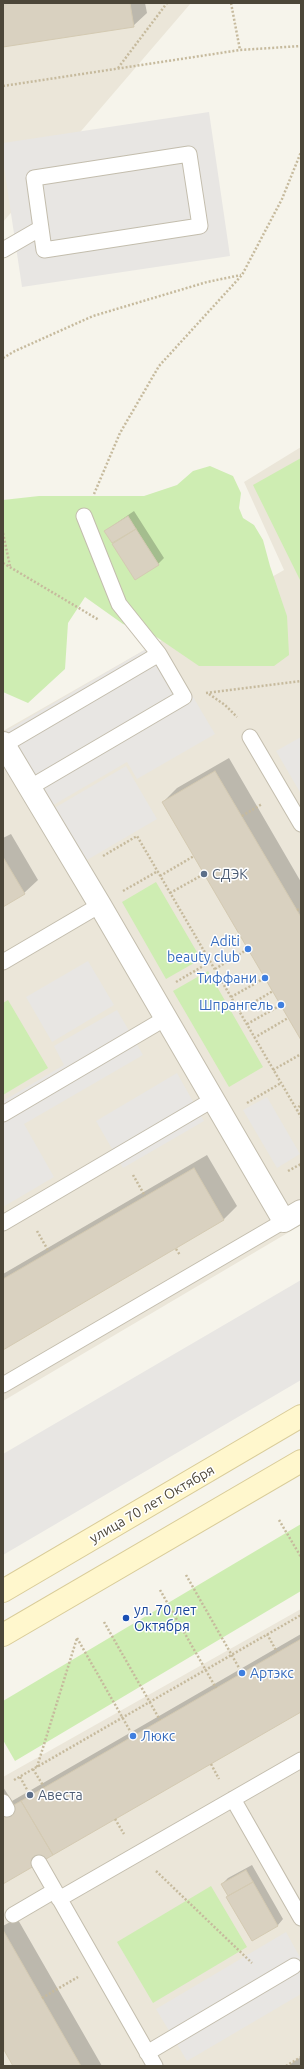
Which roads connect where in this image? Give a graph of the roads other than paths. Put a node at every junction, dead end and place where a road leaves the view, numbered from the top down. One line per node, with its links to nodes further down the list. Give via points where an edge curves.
1 (41, 228): 1 (lane, via 44,250 200,226 190,154 34,178); 2 (lane)
2 (3, 250)
3 (84, 516): 4 (lane, via 119,604)
4 (159, 654): 6 (lane); 7 (lane, via 184,697)
5 (250, 737): 8 (lane)
6 (3, 744): 7 (street)
7 (29, 788): 9 (street)
8 (301, 824)
9 (100, 905): 10 (lane); 11 (street)
10 (3, 962)
11 (166, 1018): 12 (street); 13 (lane)
12 (218, 1108): 14 (street); 15 (lane)
13 (3, 1114)
14 (292, 1216): 16 (lane)
15 (3, 1223)
16 (3, 1385)
17 (301, 1416): 19 (main road, улица 70 лет Октября)
18 (301, 1461): 20 (main road)
19 (3, 1591)
20 (3, 1635)
21 (301, 1760): 22 (lane)
22 (233, 1799): 24 (lane); 26 (lane)
23 (38, 1863): 24 (lane)
24 (57, 1895): 25 (lane); 28 (lane)
25 (13, 1915)
26 (301, 1918)
27 (294, 1966): 28 (lane)
28 (147, 2053): 29 (lane)
29 (155, 2066)

